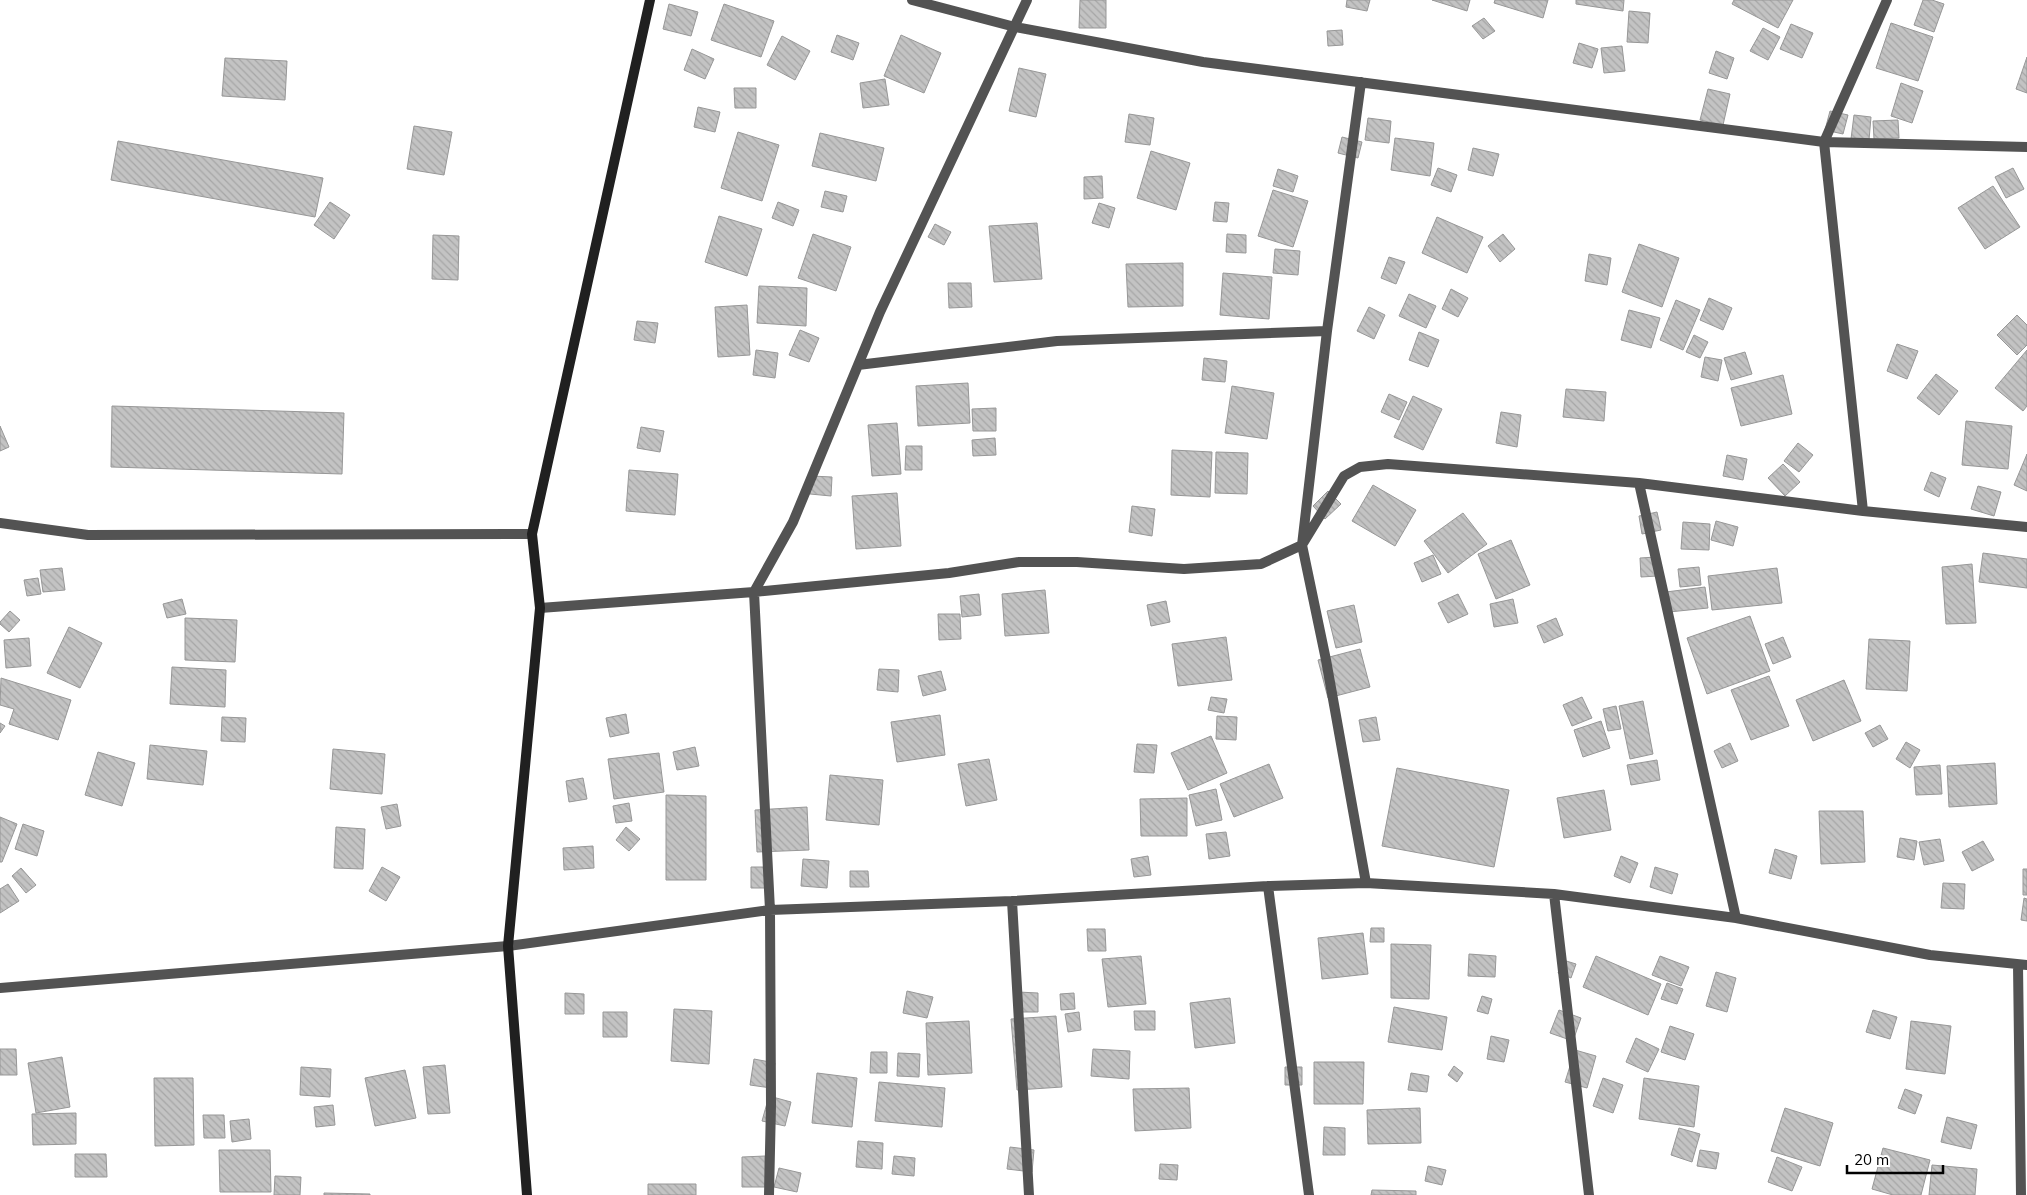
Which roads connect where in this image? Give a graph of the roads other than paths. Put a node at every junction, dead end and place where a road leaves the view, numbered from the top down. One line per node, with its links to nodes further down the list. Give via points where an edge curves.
1 (650, 0): 15 (street)
2 (912, 0): 5 (street)
3 (1027, 0): 5 (street)
4 (1887, 0): 7 (street)
5 (1016, 27): 6 (street, via 1203,62); 10 (street)
6 (1360, 82): 7 (street); 9 (street)
7 (1824, 142): 8 (street); 12 (street)
8 (2027, 147)
9 (1327, 331): 10 (street, via 1056,341); 16 (street)
10 (858, 364): 17 (street, via 793,522)
11 (1639, 483): 12 (street); 16 (street, via 1388,464 1360,466 1344,476); 24 (street)
12 (1863, 511): 14 (street)
13 (0, 523): 15 (street, via 88,535)
14 (2027, 527)
15 (532, 534): 18 (street)
16 (1302, 545): 17 (street, via 1261,564 1228,568 1019,562 949,573); 19 (street)
17 (754, 592): 18 (street); 23 (street)
18 (540, 608): 25 (street)
19 (1366, 883): 20 (street); 21 (street)
20 (1268, 886): 22 (street); 31 (street)
21 (1554, 894): 24 (street); 32 (street)
22 (1012, 901): 23 (street); 30 (street)
23 (770, 910): 25 (street); 29 (street)
24 (1736, 918): 26 (street, via 1930,955)
25 (508, 946): 27 (street); 28 (street)
26 (2022, 965): 33 (street)
27 (0, 988)
28 (527, 1195)
29 (769, 1195)
30 (1029, 1195)
31 (1310, 1195)
32 (1589, 1195)
33 (2021, 1195)

